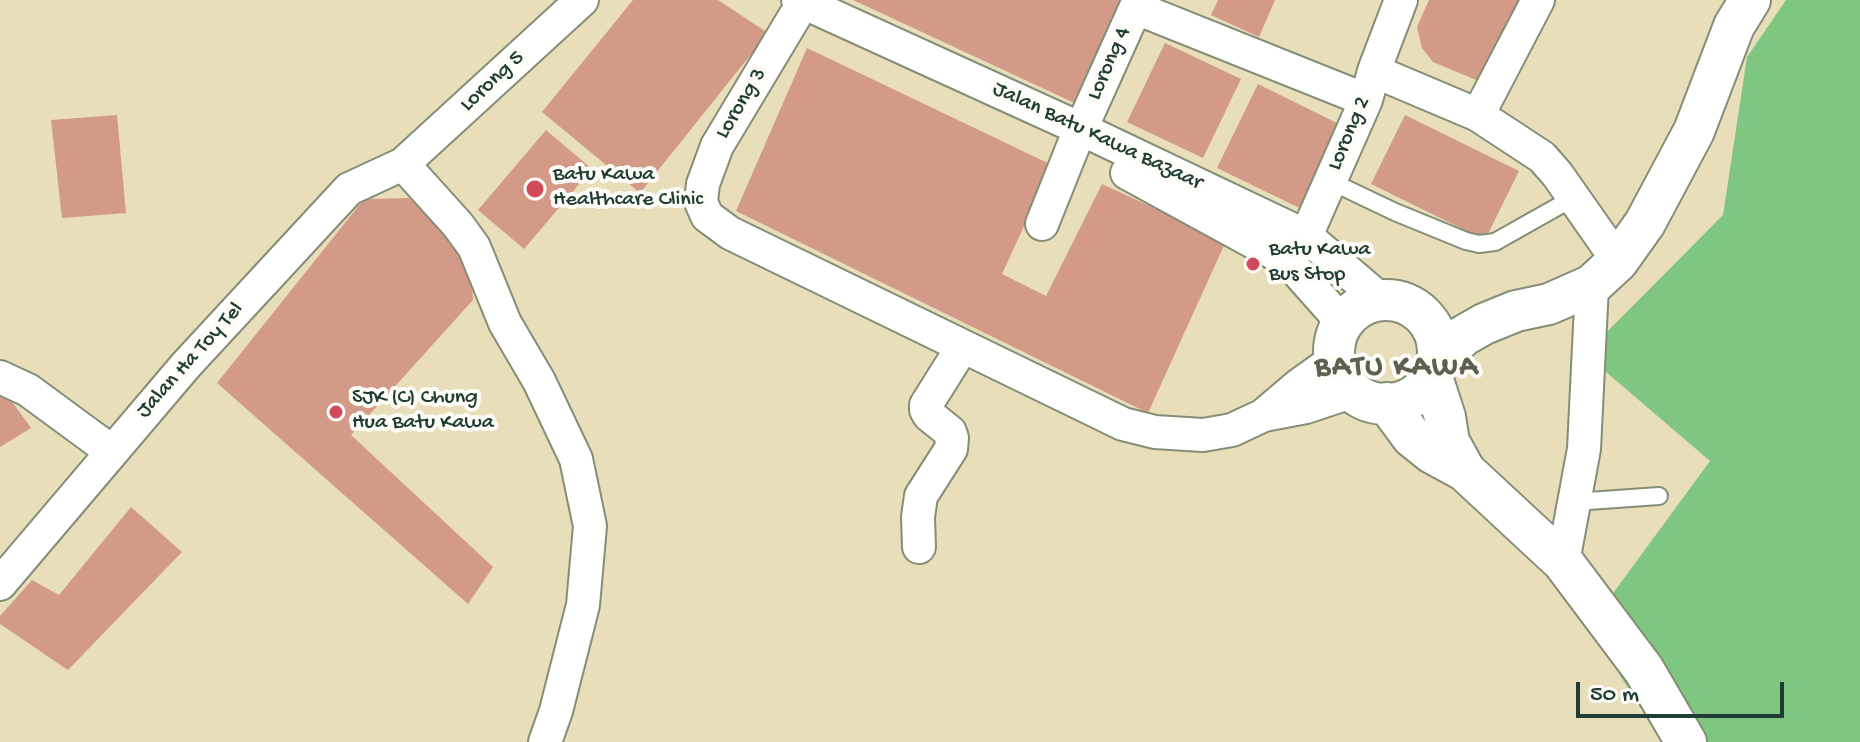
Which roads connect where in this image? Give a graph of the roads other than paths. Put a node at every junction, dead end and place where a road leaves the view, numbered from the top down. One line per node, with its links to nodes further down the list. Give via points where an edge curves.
1 (582, 0): 10 (street, Lorong 5)
2 (1401, 0): 7 (street, Lorong 2)
3 (1538, 0): 8 (street)
4 (1750, 0): 15 (street, via 1734,26 1694,131 1645,223)
5 (1138, 4): 7 (street); 9 (street, Lorong 4)
6 (790, 5): 9 (street, Jalan Batu Kawa Bazaar); 20 (street, Lorong 3, via 717,146 703,184 701,202 707,216 730,233)
7 (1370, 85): 8 (street); 11 (street, Lorong 2)
8 (1478, 115): 12 (street, via 1542,157)
9 (1078, 136): 13 (street, Lorong 4); 14 (street, Jalan Batu Kawa Bazaar)
10 (403, 164): 24 (street, Jalan Ha Toy Tel, via 349,189); 31 (street, via 474,247 505,323 576,459 590,526 583,605)
11 (1330, 181): 12 (lane, via 1479,244 1495,242); 14 (street, Lorong 2)
12 (1573, 198): 15 (street)
13 (1042, 224)
14 (1297, 248): 16 (street, Jalan Batu Kawa Bazaar); 19 (street, Jalan Batu Kawa Bazaar)
15 (1605, 273): 17 (street, via 1549,304); 27 (street)
16 (1381, 300): 18 (street, via 1408,305); 19 (street, via 1357,308)
17 (1516, 311): 18 (street); 21 (street, via 1463,336)
18 (1423, 315): 21 (street, via 1437,342)
19 (1342, 322): 23 (street, via 1335,339)
20 (963, 346): 23 (street, Lorong 3, via 1123,424 1155,432 1203,435 1232,430); 28 (street, via 926,405 929,415 950,432 952,443 921,496)
21 (1435, 368): 23 (street, via 1423,389 1397,403); 25 (street, via 1449,442)
22 (0, 377): 24 (street, via 28,390)
23 (1357, 385): 25 (street, via 1432,453)
24 (111, 451): 30 (street, Jalan Ha Toy Tel)
25 (1465, 471): 29 (street)
26 (1659, 496): 27 (lane)
27 (1574, 502): 29 (street)
28 (919, 547)
29 (1563, 562): 32 (street, via 1644,670)
30 (0, 584)
31 (545, 742)
32 (1686, 742)

